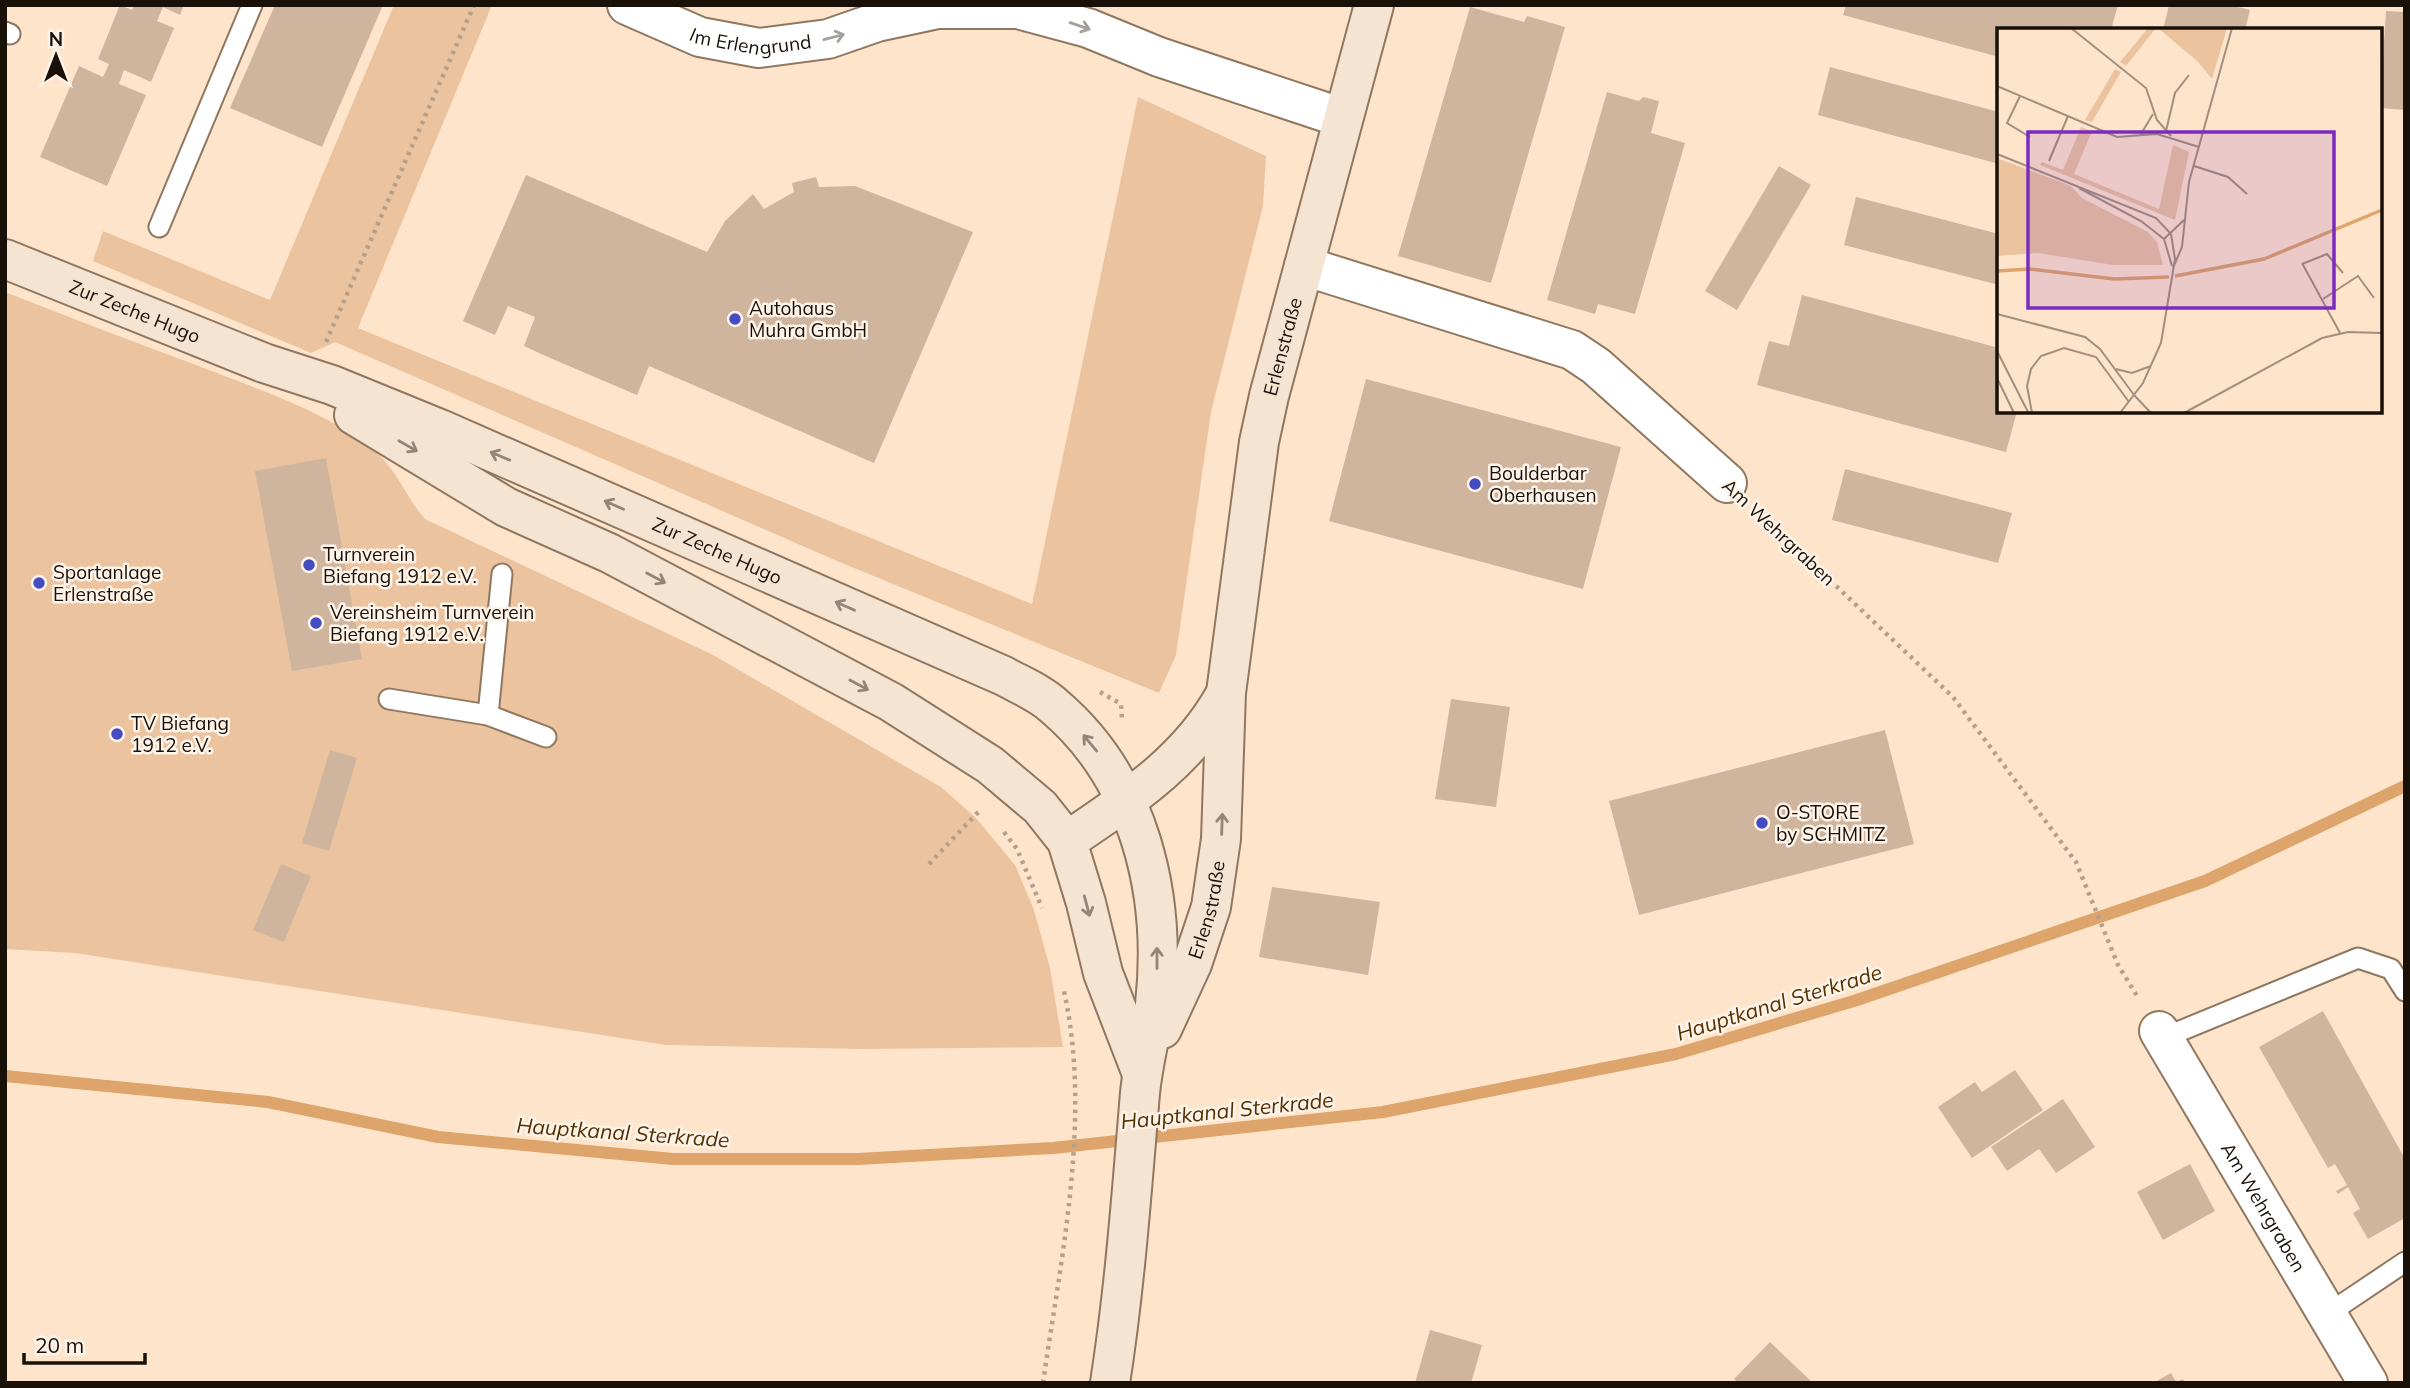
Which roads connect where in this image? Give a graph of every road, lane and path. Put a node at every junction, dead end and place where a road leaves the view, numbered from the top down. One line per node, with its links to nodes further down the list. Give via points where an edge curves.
1 (252, 5): 9 (lane)
2 (474, 5): 12 (path)
3 (628, 5): 6 (street, Im Erlengrund, one-way to 6, via 700,37 760,48 820,40)
4 (1103, 5): 7 (street, Im Erlengrund)
5 (1374, 5): 8 (street, Erlenstraße)
6 (888, 14): 7 (street, Im Erlengrund, one-way to 7, via 1018,9 1088,28)
7 (1159, 57): 8 (street, Im Erlengrund)
8 (1343, 118): 11 (street, Erlenstraße)
9 (159, 226)
10 (5, 259): 13 (street, Zur Zeche Hugo)
11 (1304, 266): 14 (street, Am Wehrgraben, via 1572,350); 16 (street, Erlenstraße, via 1259,442)
12 (323, 350)
13 (264, 363): 20 (street, Zur Zeche Hugo, one-way to 13, via 1087,738 1052,704 1004,676 440,429); 22 (street, Zur Zeche Hugo, one-way to 22, via 506,507 609,553 891,702 990,765 1040,807)
14 (1727, 483): 24 (path, Am Wehrgraben, via 1954,697 2076,862)
15 (502, 574): 18 (lane)
16 (1226, 693): 20 (street, Erlenstraße, via 1208,727); 27 (street, Erlenstraße, one-way to 16, via 1192,964 1211,908 1221,839)
17 (389, 699): 18 (lane)
18 (488, 715): 19 (lane)
19 (546, 737)
20 (1128, 800): 22 (street, Erlenstraße); 27 (street, Erlenstraße, one-way to 20, via 1158,956 1149,868)
21 (983, 807): 23 (path)
22 (1067, 841): 27 (street, Erlenstraße, one-way to 27, via 1103,973)
23 (929, 864)
24 (2118, 965)
25 (2405, 991): 26 (lane, via 2390,969 2358,957)
26 (2161, 1035): 30 (street, Am Wehrgraben)
27 (1142, 1074): 32 (street, Erlenstraße)
28 (1075, 1078): 31 (path, via 1069,1199)
29 (2405, 1262): 30 (lane)
30 (2326, 1315): 33 (street, Am Wehrgraben)
31 (1043, 1383)
32 (1110, 1383)
33 (2368, 1383)

